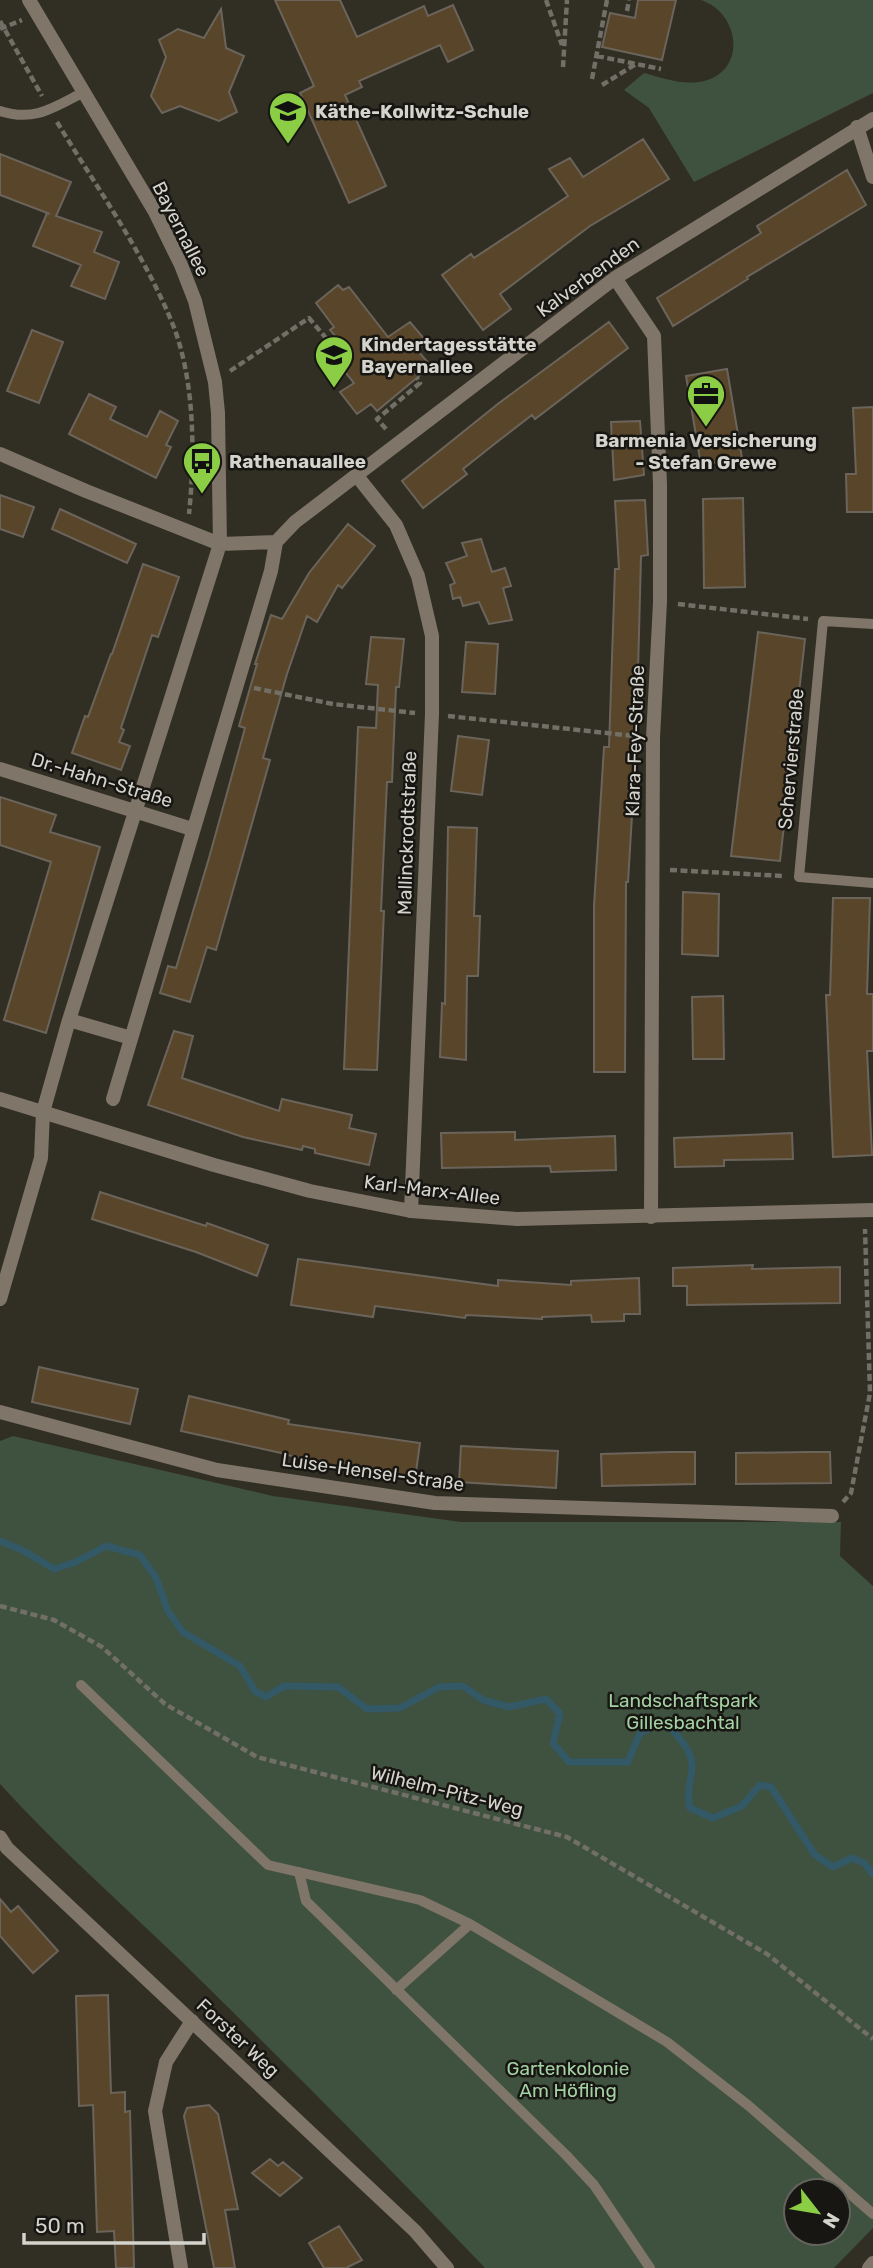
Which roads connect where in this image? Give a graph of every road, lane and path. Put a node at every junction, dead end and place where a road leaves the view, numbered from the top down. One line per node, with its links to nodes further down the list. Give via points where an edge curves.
1 (29, 0): 15 (street, Bayernallee)
2 (545, 0): 8 (path)
3 (567, 0): 8 (path)
4 (607, 0): 9 (path)
5 (629, 0): 6 (path)
6 (627, 10)
7 (0, 21): 16 (path)
8 (563, 48): 11 (path)
9 (597, 56): 10 (path); 13 (path)
10 (637, 64): 12 (path); 14 (path)
11 (563, 67)
12 (661, 69)
13 (592, 79)
14 (601, 85)
15 (82, 93): 16 (lane); 24 (street, Bayernallee, via 155,212 181,265)
16 (49, 110): 17 (lane, via 35,115); 28 (path, via 137,252 174,327 187,377 192,435)
17 (0, 111)
18 (873, 119): 19 (street, Kalverbenden)
19 (857, 127): 20 (street); 21 (street, Kalverbenden)
20 (873, 177)
21 (615, 278): 27 (street, Kalverbenden); 31 (street, Klara-Fey-Straße, via 654,336)
22 (343, 345): 24 (path, via 336,350 309,318)
23 (417, 379): 25 (path, via 420,383 377,419)
24 (215, 382): 30 (street, Bayernallee)
25 (381, 424)
26 (0, 454): 28 (street)
27 (357, 476): 29 (street, Kalverbenden, via 295,522); 35 (street, Mallinckrodtstraße, via 396,525 418,576 432,636)
28 (187, 531): 30 (street)
29 (276, 542): 30 (street); 34 (street)
30 (220, 544): 38 (street)
31 (660, 602): 32 (path); 36 (street, Klara-Fey-Straße)
32 (823, 621): 33 (lane); 41 (lane, Schervierstraße)
33 (873, 625)
34 (236, 684): 35 (path, via 333,704); 39 (street)
35 (432, 714): 36 (path); 49 (street, Mallinckrodtstraße)
36 (653, 738): 40 (street, Klara-Fey-Straße)
37 (0, 769): 38 (street, Dr.-Hahn-Straße)
38 (135, 811): 39 (street, Dr.-Hahn-Straße); 43 (street)
39 (192, 829): 44 (street)
40 (652, 869): 41 (path); 50 (street, Klara-Fey-Straße)
41 (799, 877): 42 (lane)
42 (873, 883)
43 (69, 1020): 44 (street); 47 (street)
44 (131, 1038): 46 (street)
45 (0, 1098): 47 (street, Karl-Marx-Allee)
46 (113, 1100)
47 (43, 1112): 49 (street, Karl-Marx-Allee, via 310,1191); 51 (street, via 41,1158)
48 (869, 1210): 50 (street, Karl-Marx-Allee); 53 (path, via 870,1393 851,1493)
49 (411, 1211): 50 (street, Karl-Marx-Allee, via 517,1219)
50 (651, 1217)
51 (0, 1299)
52 (0, 1412): 53 (street, Luise-Hensel-Straße, via 217,1470 435,1503)
53 (832, 1516)
54 (0, 1605): 61 (path, Wilhelm-Pitz-Weg, via 54,1620 102,1647 165,1704 257,1757 567,1837 767,1954)
55 (81, 1685): 57 (lane, via 268,1865)
56 (0, 1838): 60 (street, Forster Weg)
57 (299, 1872): 58 (lane, via 421,1900); 59 (lane, via 306,1901)
58 (470, 1924): 59 (lane); 62 (lane, via 667,2042)
59 (396, 1990): 66 (lane, via 594,2185)
60 (192, 2021): 64 (street, via 166,2062 155,2111); 65 (street, Forster Weg, via 415,2231)
61 (873, 2039)
62 (873, 2214)
63 (873, 2263): 67 (street)
64 (181, 2268)
65 (447, 2268)
66 (650, 2268)
67 (869, 2268)

